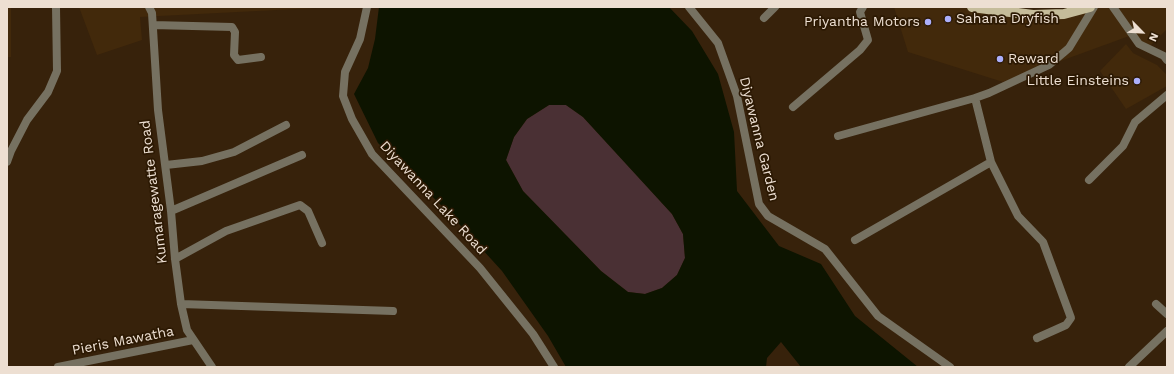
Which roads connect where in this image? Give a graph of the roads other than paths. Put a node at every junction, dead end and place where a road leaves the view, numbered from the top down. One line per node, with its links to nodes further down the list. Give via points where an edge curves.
1 (56, 7): 21 (street, via 57,71 48,92 27,120)
2 (149, 7): 12 (street, Kumaragewatte Road)
3 (367, 7): 38 (street, Diyawanna Lake Road, via 360,39 346,72 343,96 352,119 372,154 480,268 533,334)
4 (689, 7): 39 (street, Diyawanna Garden, via 718,43 737,96 760,204 768,216 825,249 878,316)
5 (774, 7): 11 (street)
6 (863, 7): 17 (street, via 860,12 868,40 860,50)
7 (972, 7): 8 (main road, via 1033,16 1064,14)
8 (1090, 7)
9 (1094, 7): 16 (street, via 1069,48 1049,65)
10 (1113, 7): 14 (street, via 1139,44)
11 (764, 18)
12 (153, 25): 13 (street, via 232,28 234,56 238,60); 23 (street, Kumaragewatte Road, via 158,110)
13 (261, 57)
14 (1167, 60)
15 (1167, 95): 24 (street, via 1135,122 1123,146)
16 (975, 98): 19 (street); 22 (street)
17 (793, 108)
18 (286, 125): 23 (street, via 234,152 202,161)
19 (838, 136)
20 (302, 155): 25 (street)
21 (7, 162)
22 (991, 162): 26 (street); 34 (street, via 1018,216 1043,242 1071,318 1066,325)
23 (166, 165): 25 (street, Kumaragewatte Road)
24 (1089, 180)
25 (171, 211): 28 (street, Kumaragewatte Road)
26 (855, 240)
27 (322, 243): 28 (street, via 308,212 300,205 226,231)
28 (175, 259): 29 (street, Kumaragewatte Road)
29 (181, 304): 31 (street); 35 (street, Kumaragewatte Road, via 187,330)
30 (1156, 304): 32 (street)
31 (392, 311)
32 (1167, 314)
33 (1167, 331): 40 (street)
34 (1037, 338)
35 (193, 340): 36 (street, Pieris Mawatha); 37 (street, Kumaragewatte Road)
36 (58, 367)
37 (212, 367)
38 (554, 367)
39 (950, 367)
40 (1129, 367)

